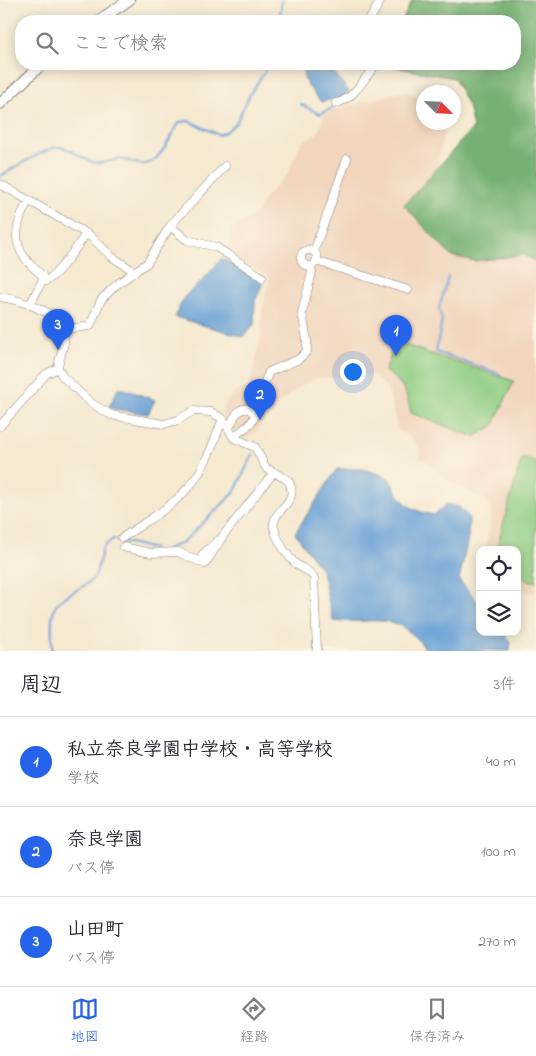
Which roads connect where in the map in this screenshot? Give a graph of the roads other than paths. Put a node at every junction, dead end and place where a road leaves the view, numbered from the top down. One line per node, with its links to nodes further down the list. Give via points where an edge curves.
1 (129, 0): 3 (main road)
2 (381, 0): 4 (street)
3 (107, 15)
4 (372, 15)
5 (36, 70): 8 (main road)
6 (372, 70): 7 (street, via 353,94)
7 (336, 103)
8 (0, 104)
9 (347, 159): 15 (street)
10 (226, 166): 13 (street)
11 (0, 184): 12 (street)
12 (29, 200): 14 (street); 19 (street, via 18,220 19,247 24,259 42,276)
13 (170, 226): 17 (street, via 147,263); 18 (street, via 187,240 213,245)
14 (86, 234): 17 (street); 19 (street, via 54,274)
15 (314, 251): 16 (street); 16 (street, via 306,250 301,256 302,264)
16 (314, 264): 20 (street); 25 (street, via 302,313 307,351 299,359 269,372)
17 (135, 272): 23 (street, via 101,300 90,326)
18 (262, 277)
19 (43, 282): 22 (street)
20 (408, 290)
21 (0, 297): 22 (street)
22 (30, 305): 23 (street, via 58,321)
23 (64, 329): 24 (street, via 65,339)
24 (58, 368): 26 (street, via 63,377 91,403 111,415 164,424 199,410); 27 (street, via 46,374)
25 (253, 410): 28 (street, via 245,408 238,411); 29 (street, via 255,419)
26 (223, 419): 28 (street); 32 (street, via 207,459 188,488 173,503)
27 (0, 426)
28 (229, 428): 29 (street)
29 (234, 438): 30 (street, via 255,447 266,468)
30 (274, 472): 31 (street); 35 (street, via 288,480 292,491 288,503 274,518 273,526 295,564 312,573 314,578)
31 (223, 536): 33 (street, via 205,564 178,552 151,553); 34 (street)
32 (122, 538)
33 (123, 547)
34 (202, 555)
35 (317, 651)

